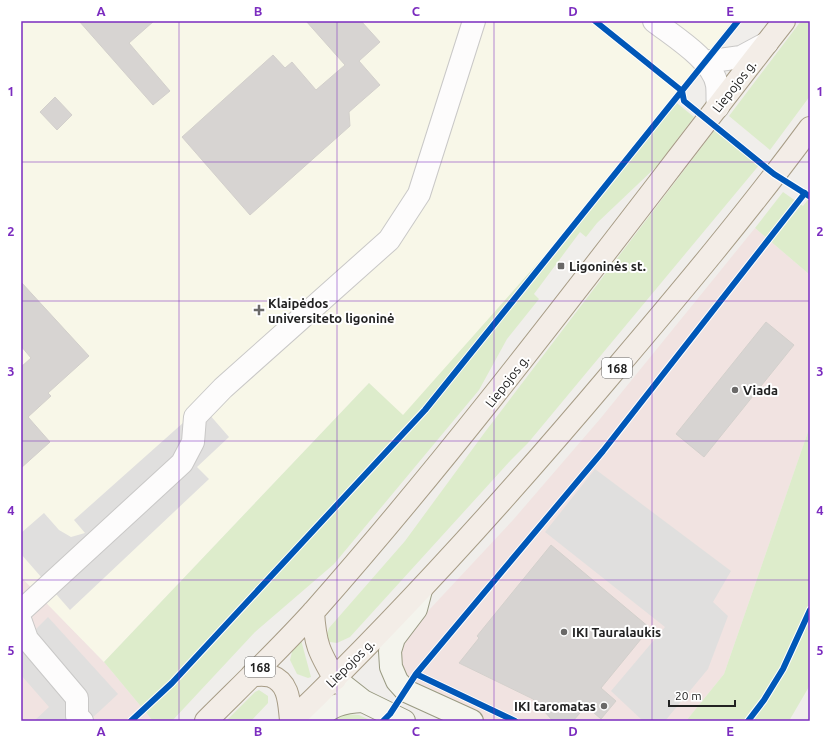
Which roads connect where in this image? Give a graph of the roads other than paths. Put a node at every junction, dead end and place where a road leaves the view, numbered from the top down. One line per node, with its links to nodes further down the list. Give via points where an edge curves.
1 (474, 21): 9 (street, via 419,194 389,240 223,388 195,417 193,442 182,463)
2 (654, 21): 5 (street)
3 (784, 21): 4 (main road, Liepojos g. / 168)
4 (767, 43): 5 (street, via 742,57); 6 (main road, Liepojos g. / 168)
5 (705, 62): 6 (street, via 717,85)
6 (718, 107): 10 (main road, Liepojos g. / 168, via 478,417)
7 (808, 137): 8 (main road, Liepojos g. / 168, via 572,421)
8 (421, 590): 13 (main road, Liepojos g. / 168); 20 (main road, via 416,609 394,638 390,651 391,667 397,681 406,691)
9 (21, 611)
10 (313, 612): 12 (main road, Liepojos g. / 168); 13 (main road, via 318,650)
11 (21, 622): 15 (street, via 26,639 77,698 77,716)
12 (252, 675): 16 (main road, Liepojos g. / 168); 17 (main road, via 270,676 282,684 288,695)
13 (335, 679): 14 (main road); 17 (main road, Liepojos g. / 168)
14 (363, 701): 18 (main road, via 338,704); 19 (main road)
15 (82, 721)
16 (206, 721)
17 (291, 721)
18 (314, 721)
19 (404, 721)
20 (472, 721)

